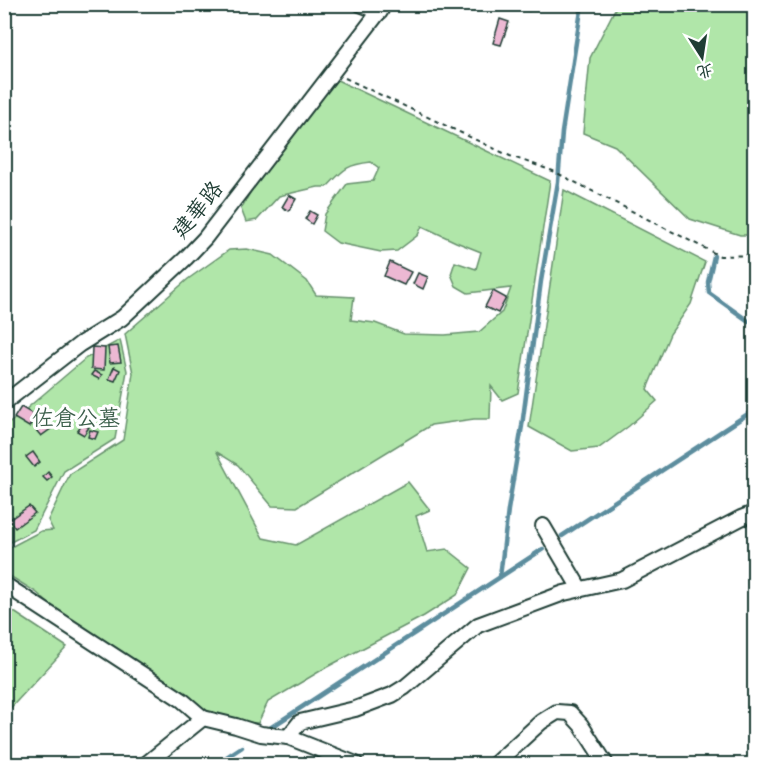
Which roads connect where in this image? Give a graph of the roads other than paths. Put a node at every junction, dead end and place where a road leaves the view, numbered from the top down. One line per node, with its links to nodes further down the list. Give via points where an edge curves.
1 (360, 4): 2 (street)
2 (382, 8): 3 (street, 建華路, via 186,258 122,318 80,344)
3 (4, 403)
4 (754, 513): 7 (street, via 622,580)
5 (543, 526): 7 (street)
6 (4, 584): 8 (street, via 182,700)
7 (580, 589): 9 (street, via 478,625 392,695 355,709 300,722)
8 (203, 718): 9 (street); 10 (street)
9 (288, 737): 11 (street)
10 (146, 765)
11 (356, 765)
12 (495, 765): 13 (street, via 557,712 570,713 582,725)
13 (606, 765)

